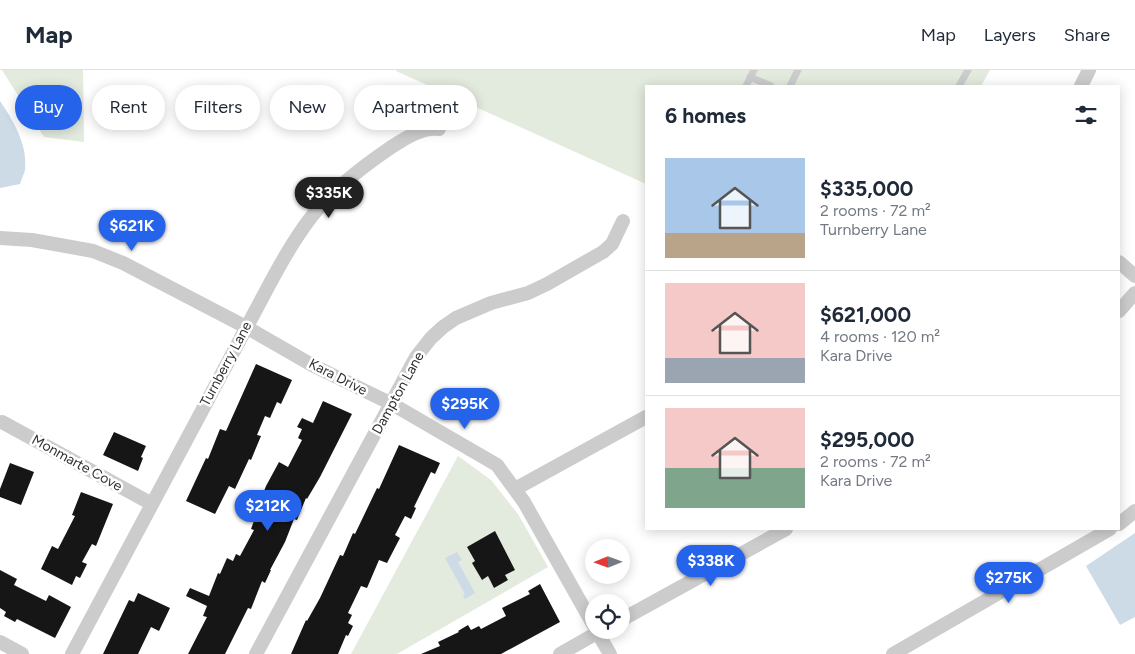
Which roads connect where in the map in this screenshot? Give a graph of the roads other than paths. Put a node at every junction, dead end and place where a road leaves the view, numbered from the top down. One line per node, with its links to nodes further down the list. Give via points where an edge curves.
1 (798, 70): 7 (lane)
2 (968, 70): 8 (lane)
3 (1089, 70): 9 (street)
4 (752, 73): 5 (lane); 6 (lane)
5 (746, 85)
6 (769, 85)
7 (790, 85)
8 (960, 85)
9 (1081, 85)
10 (431, 130): 17 (street, Turnberry Lane, via 403,140 377,157 326,201 284,257)
11 (623, 221): 18 (street, Dampton Lane, via 612,244 603,252 547,284 472,310 443,327 416,357)
12 (0, 238): 17 (street, Kara Drive, via 93,251)
13 (1120, 263): 14 (street)
14 (1135, 276)
15 (1135, 293): 16 (street)
16 (1120, 310)
17 (246, 327): 18 (street, Kara Drive, via 312,365); 22 (street, Turnberry Lane)
18 (392, 404): 21 (street, Kara Drive, via 497,465); 34 (street, Dampton Lane)
19 (645, 418): 21 (street)
20 (2, 422): 22 (street, Monmarte Cove)
21 (515, 489): 27 (street, Kara Drive)
22 (152, 504): 33 (street, Turnberry Lane)
23 (1135, 511): 24 (street)
24 (1120, 523)
25 (784, 530): 28 (street)
26 (1108, 530): 37 (street)
27 (585, 609)
28 (630, 615)
29 (585, 638): 35 (street)
30 (602, 639): 36 (street, Kara Drive)
31 (0, 642): 32 (street)
32 (22, 654)
33 (72, 654)
34 (256, 654)
35 (560, 654)
36 (610, 654)
37 (893, 654)

